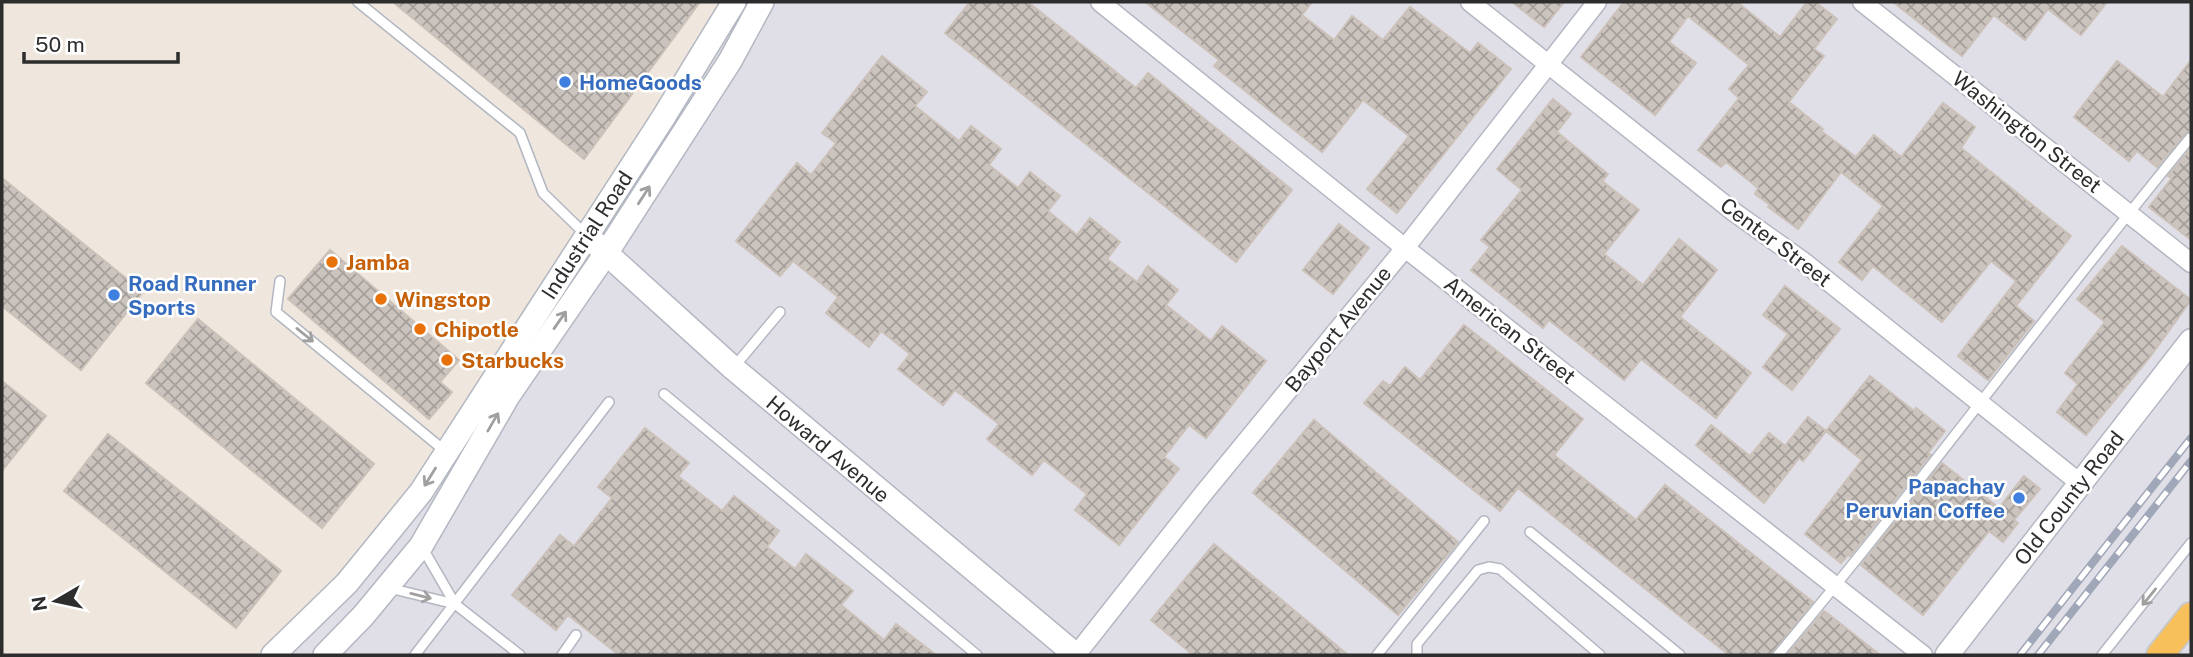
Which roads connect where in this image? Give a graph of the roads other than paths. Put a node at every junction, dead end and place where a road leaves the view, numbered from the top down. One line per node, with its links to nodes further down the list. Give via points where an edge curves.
1 (358, 2): 11 (lane, via 520,133 543,193)
2 (734, 2): 11 (main road, Industrial Road)
3 (762, 2): 13 (main road, Industrial Road, one-way to 3, via 730,61)
4 (1100, 2): 12 (street, American Street)
5 (1470, 2): 8 (street, Center Street)
6 (1597, 2): 8 (street, Bayport Avenue)
7 (1862, 2): 10 (street, Washington Street)
8 (1547, 64): 12 (street, Bayport Avenue); 21 (street, Center Street)
9 (2190, 138): 10 (lane)
10 (2128, 213): 14 (street, Washington Street); 21 (lane)
11 (587, 235): 13 (main road, Howard Avenue); 22 (main road, Industrial Road)
12 (1405, 248): 29 (street, American Street); 39 (street, Bayport Avenue)
13 (607, 253): 18 (main road, Howard Avenue); 27 (main road, Industrial Road, one-way to 13, via 508,396)
14 (2191, 263)
15 (280, 281): 22 (lane, one-way to 22, via 276,312)
16 (779, 312): 18 (lane)
17 (2191, 341): 23 (main road, Old County Road)
18 (733, 368): 39 (main road, Howard Avenue)
19 (664, 394): 38 (lane)
20 (609, 402): 30 (lane)
21 (1980, 404): 23 (street, Center Street); 29 (lane)
22 (446, 452): 33 (main road, Industrial Road, one-way to 33, via 421,492 347,583)
23 (2081, 484): 46 (main road, Old County Road)
24 (1484, 521): 40 (lane)
25 (1530, 532): 43 (lane)
26 (2191, 543): 47 (lane, one-way to 47)
27 (421, 546): 28 (main road, Industrial Road); 30 (lane)
28 (387, 587): 30 (lane, one-way to 30); 34 (main road, Industrial Road)
29 (1836, 587): 44 (lane); 45 (street, American Street)
30 (455, 604): 35 (lane); 36 (lane)
31 (2191, 616): 48 (main road)
32 (576, 635): 37 (lane)
33 (273, 655)
34 (325, 655)
35 (415, 655)
36 (520, 655)
37 (562, 655)
38 (977, 655)
39 (1076, 655)
40 (1377, 655)
41 (1417, 655): 42 (lane, via 1417,644 1426,633 1478,570 1489,567 1500,569)
42 (1600, 655)
43 (1680, 655)
44 (1778, 655)
45 (1923, 655)
46 (1947, 655)
47 (2102, 655)
48 (2160, 655)

